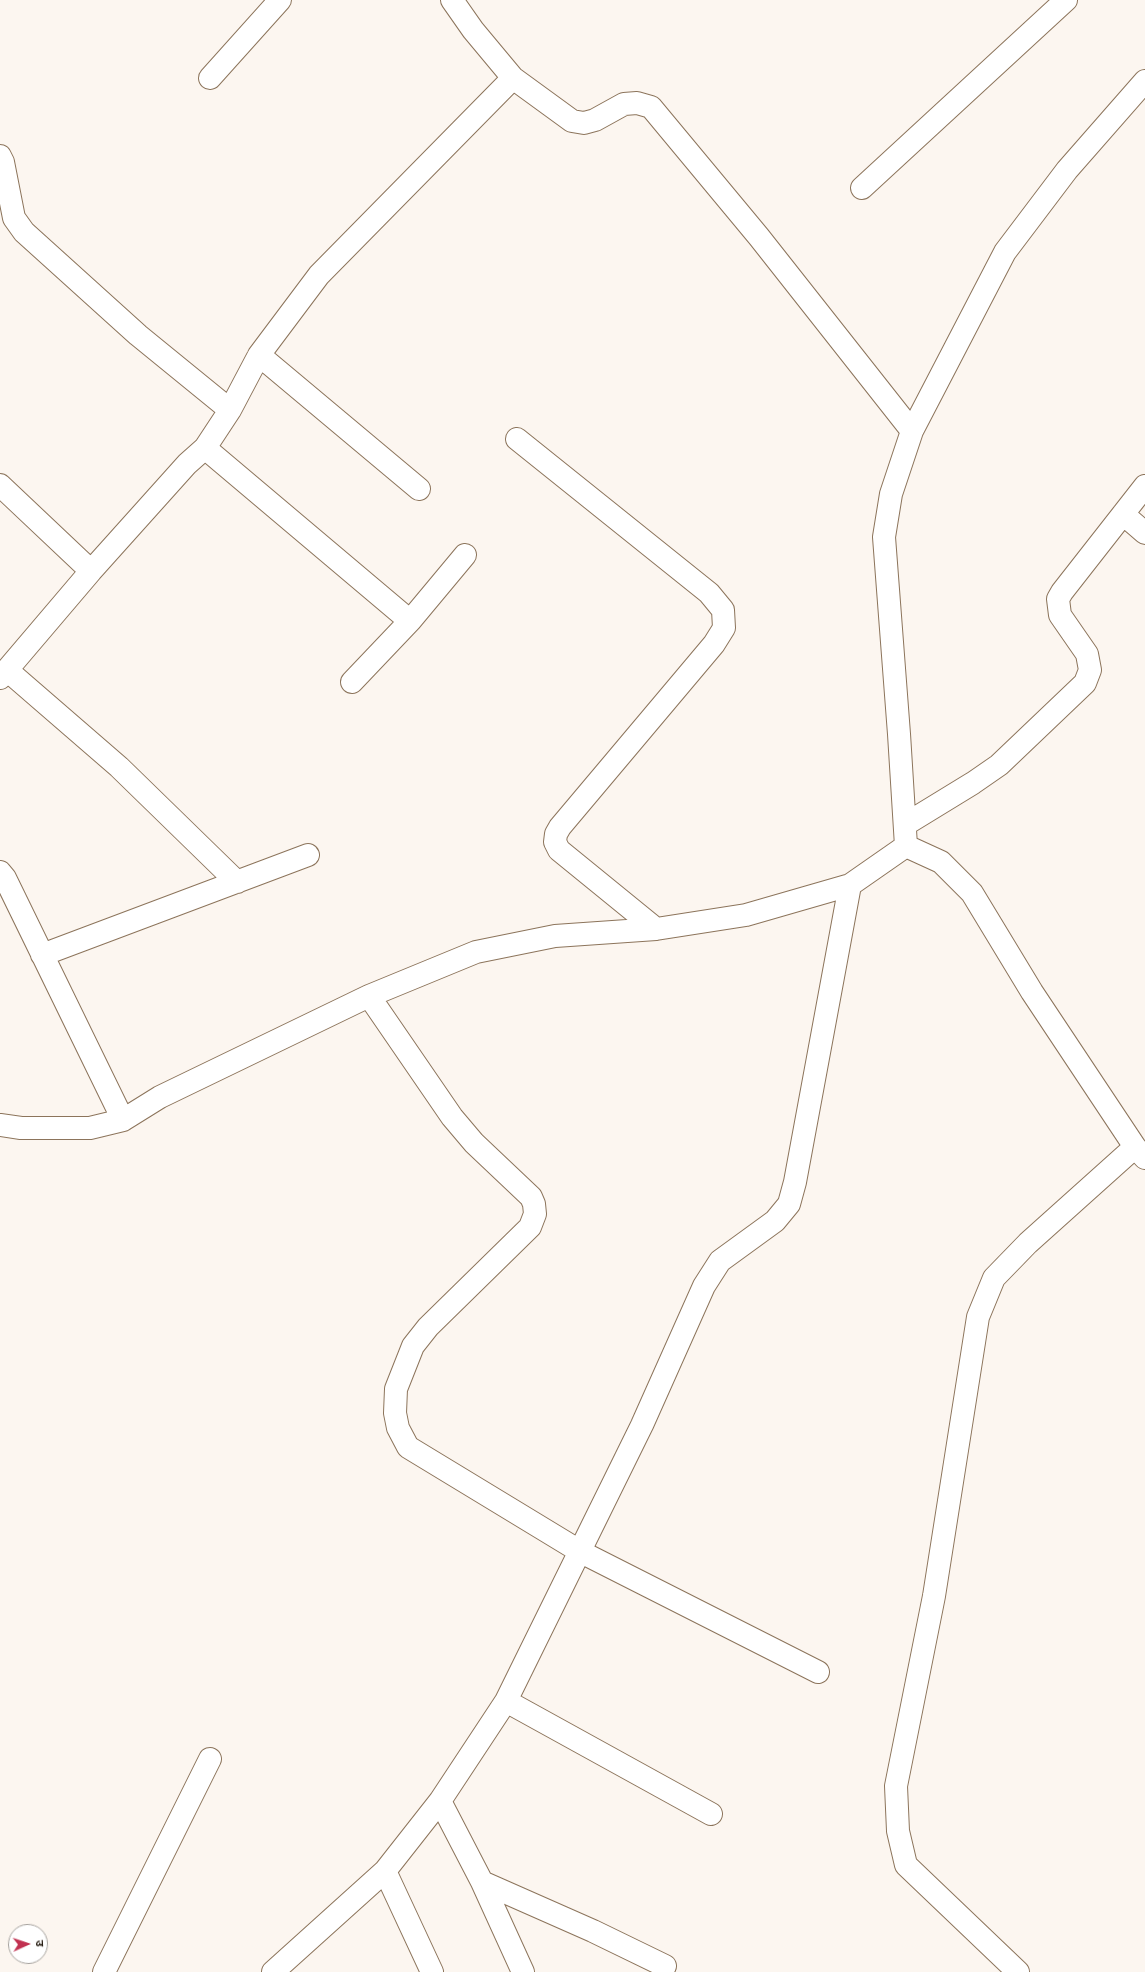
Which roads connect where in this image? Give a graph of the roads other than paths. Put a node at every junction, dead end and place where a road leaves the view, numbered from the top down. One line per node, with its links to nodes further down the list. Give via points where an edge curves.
1 (280, 0): 4 (street)
2 (452, 0): 5 (street)
3 (1066, 0): 8 (street)
4 (210, 78)
5 (513, 78): 9 (street, via 319,275); 11 (street, via 572,121 590,122 624,104 637,103 651,107 759,237)
6 (1145, 81): 11 (street, via 1068,170 1005,252)
7 (0, 156): 10 (street, via 14,218 24,232 138,335)
8 (862, 188)
9 (259, 355): 10 (street); 16 (street)
10 (230, 410): 13 (street)
11 (912, 431): 24 (street, via 891,494 884,537)
12 (517, 439): 30 (street, via 708,593 723,610 724,628 714,644 556,834 555,842 559,850)
13 (205, 448): 20 (street, via 187,464); 21 (street)
14 (0, 485): 20 (street)
15 (1145, 486): 17 (street)
16 (418, 489)
17 (1123, 514): 18 (street); 24 (street, via 1058,599 1060,615 1087,654 1090,670 1085,683 999,764)
18 (1145, 533)
19 (465, 555): 21 (street)
20 (91, 571): 22 (street)
21 (410, 621): 23 (street)
22 (4, 674): 28 (street, via 119,767)
23 (352, 682)
24 (906, 824): 25 (street)
25 (906, 846): 29 (street); 35 (street, via 941,862 972,893 1032,992)
26 (308, 855): 28 (street)
27 (0, 872): 31 (street)
28 (237, 882): 31 (street)
29 (850, 885): 30 (street, via 746,915); 36 (street, via 789,1204 775,1221 720,1261 704,1286 642,1425)
30 (656, 929): 32 (street, via 555,936 476,952)
31 (42, 955): 33 (street)
32 (369, 996): 33 (street, via 180,1087); 36 (street, via 452,1117 474,1143 531,1197 535,1214 530,1227 428,1326 413,1346 396,1389 395,1413 398,1428 408,1447)
33 (123, 1120): 34 (street, via 90,1128 22,1128)
34 (0, 1125)
35 (1140, 1153): 49 (street, via 1028,1243 994,1278 978,1318 934,1596 896,1786 898,1830 906,1865)
36 (581, 1552): 37 (street); 38 (street)
37 (818, 1672)
38 (506, 1701): 40 (street); 41 (street)
39 (210, 1759): 45 (street)
40 (440, 1802): 42 (street); 43 (street)
41 (711, 1814)
42 (385, 1871): 46 (street); 47 (street)
43 (482, 1882): 44 (street, via 593,1930); 48 (street)
44 (664, 1966)
45 (104, 1972)
46 (273, 1972)
47 (432, 1972)
48 (523, 1972)
49 (1018, 1972)

